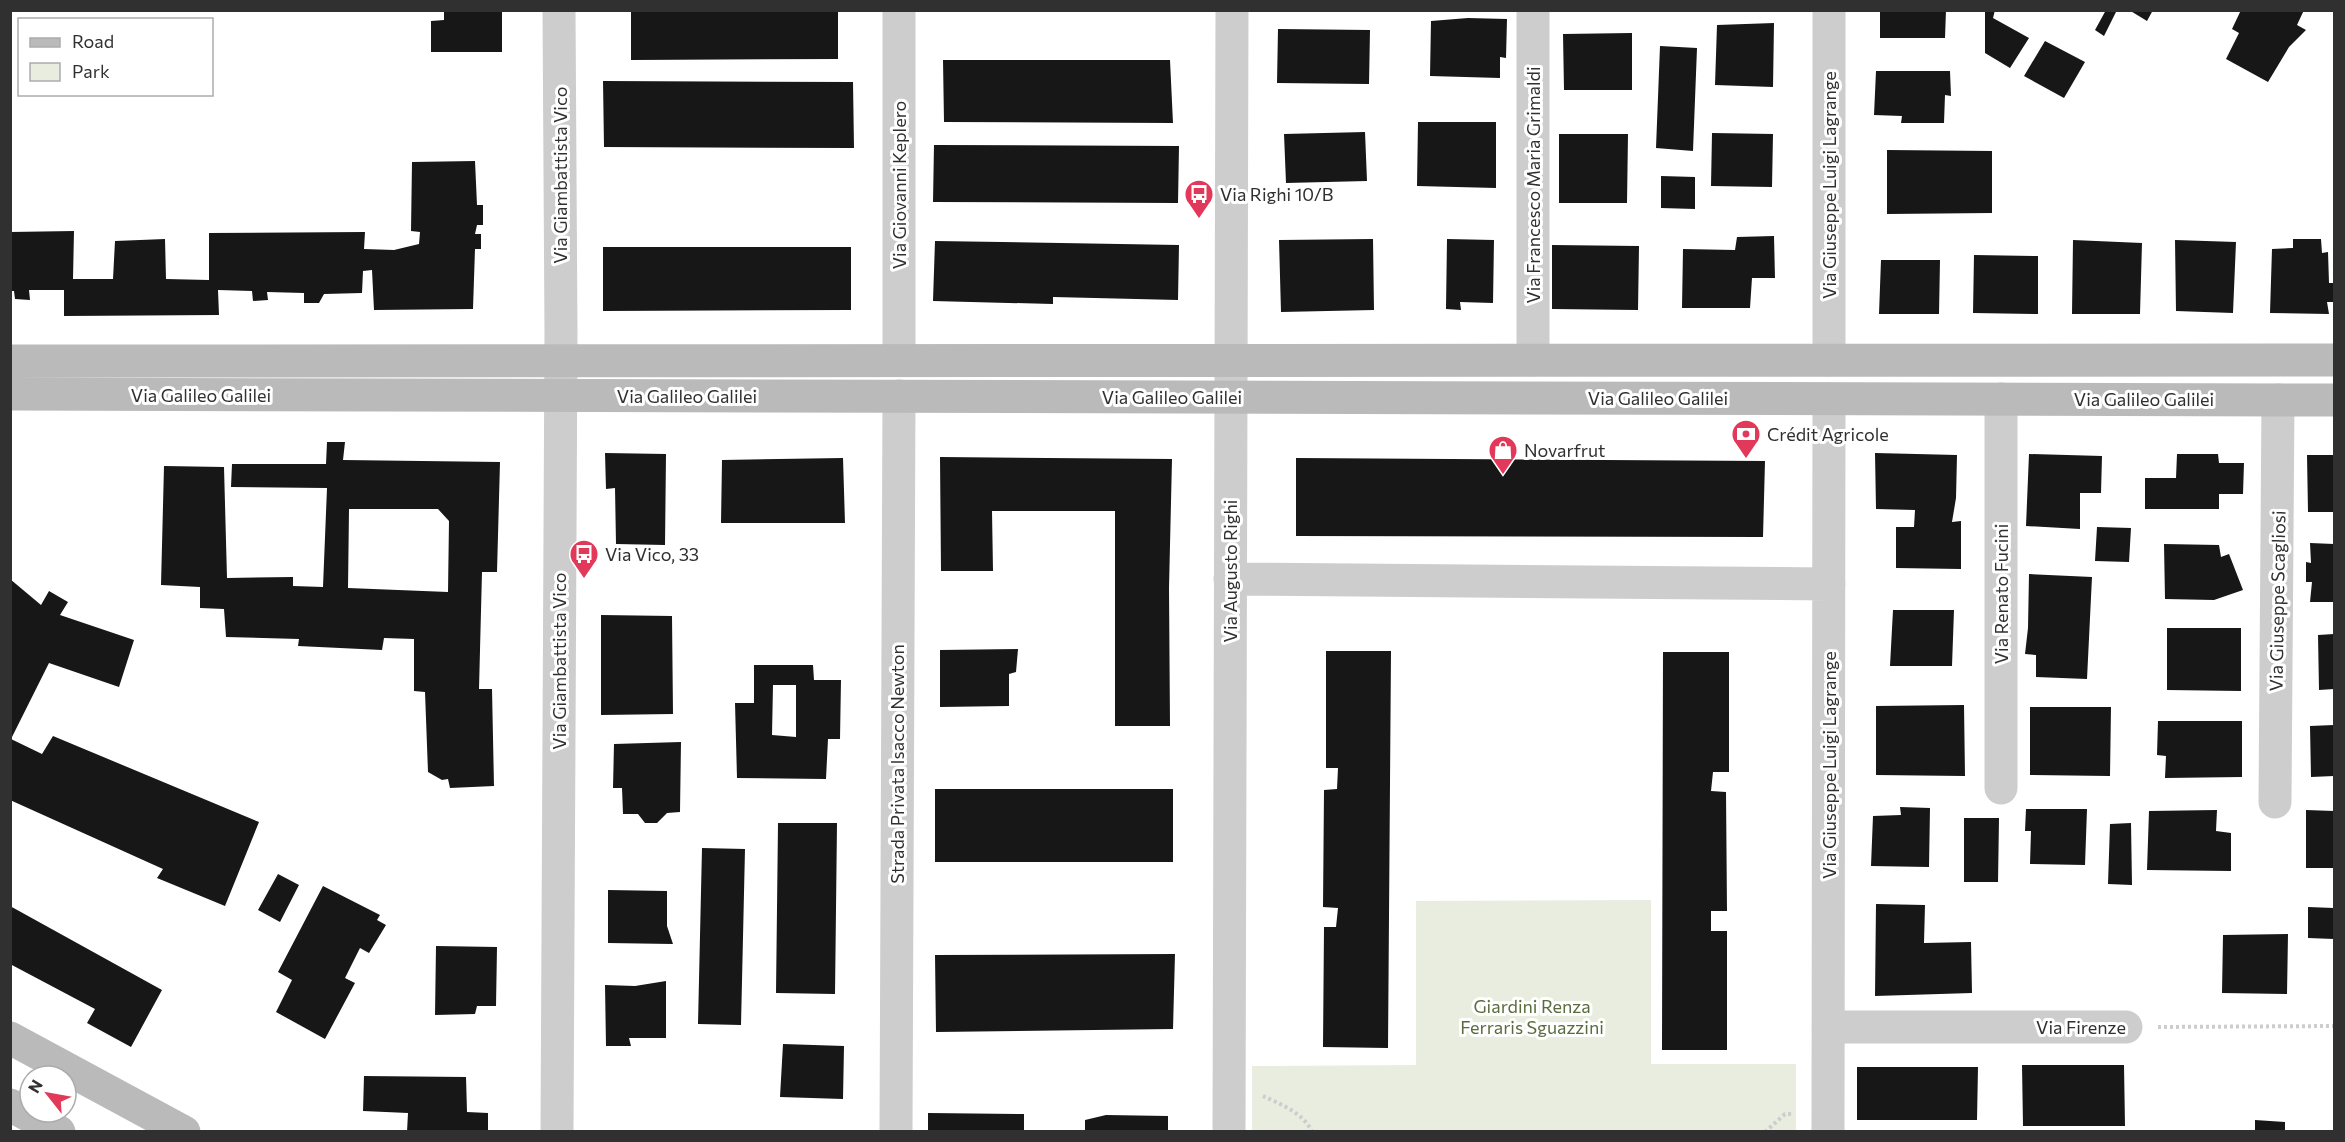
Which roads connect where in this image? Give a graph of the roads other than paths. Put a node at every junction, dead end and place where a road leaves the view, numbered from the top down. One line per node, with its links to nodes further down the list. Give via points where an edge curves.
1 (560, 10): 6 (street, Via Giambattista Vico)
2 (899, 10): 7 (street, Via Giovanni Keplero)
3 (1232, 10): 8 (street, Via Augusto Righi)
4 (1533, 10): 9 (street, Via Francesco Maria Grimaldi)
5 (1829, 10): 10 (street, Via Giuseppe Luigi Lagrange)
6 (560, 360): 7 (street, Via Galileo Galilei); 12 (street, Via Galileo Galilei); 14 (street, Via Giambattista Vico)
7 (899, 360): 8 (street, Via Galileo Galilei)
8 (1231, 360): 9 (street, Via Galileo Galilei); 16 (street, Via Augusto Righi)
9 (1533, 360): 10 (street, Via Galileo Galilei)
10 (1829, 360): 11 (street, Via Galileo Galilei)
11 (2334, 360)
12 (10, 361)
13 (10, 394): 14 (street, Via Galileo Galilei)
14 (560, 395): 15 (street, Via Galileo Galilei); 31 (street, Via Giambattista Vico)
15 (899, 396): 16 (street, Via Galileo Galilei); 32 (street, Strada Privata Isacco Newton)
16 (1231, 397): 17 (street, Via Galileo Galilei); 21 (street, Via Augusto Righi)
17 (1829, 399): 18 (street, Via Galileo Galilei); 22 (street, Via Giuseppe Luigi Lagrange)
18 (2001, 399): 19 (street, Via Galileo Galilei); 23 (street, Via Renato Fucini)
19 (2278, 400): 20 (street, Via Galileo Galilei); 24 (street, Via Giuseppe Scagliosi)
20 (2334, 400)
21 (1230, 579): 22 (street); 33 (street, Via Augusto Righi)
22 (1829, 584): 25 (street, Via Giuseppe Luigi Lagrange)
23 (2001, 788)
24 (2275, 802)
25 (1828, 1027): 26 (street, Via Firenze); 34 (street, Via Giuseppe Luigi Lagrange)
26 (2126, 1027)
27 (10, 1038): 30 (street)
28 (10, 1105): 29 (street)
29 (59, 1131)
30 (184, 1131)
31 (557, 1131)
32 (896, 1131)
33 (1229, 1131)
34 (1828, 1131)

